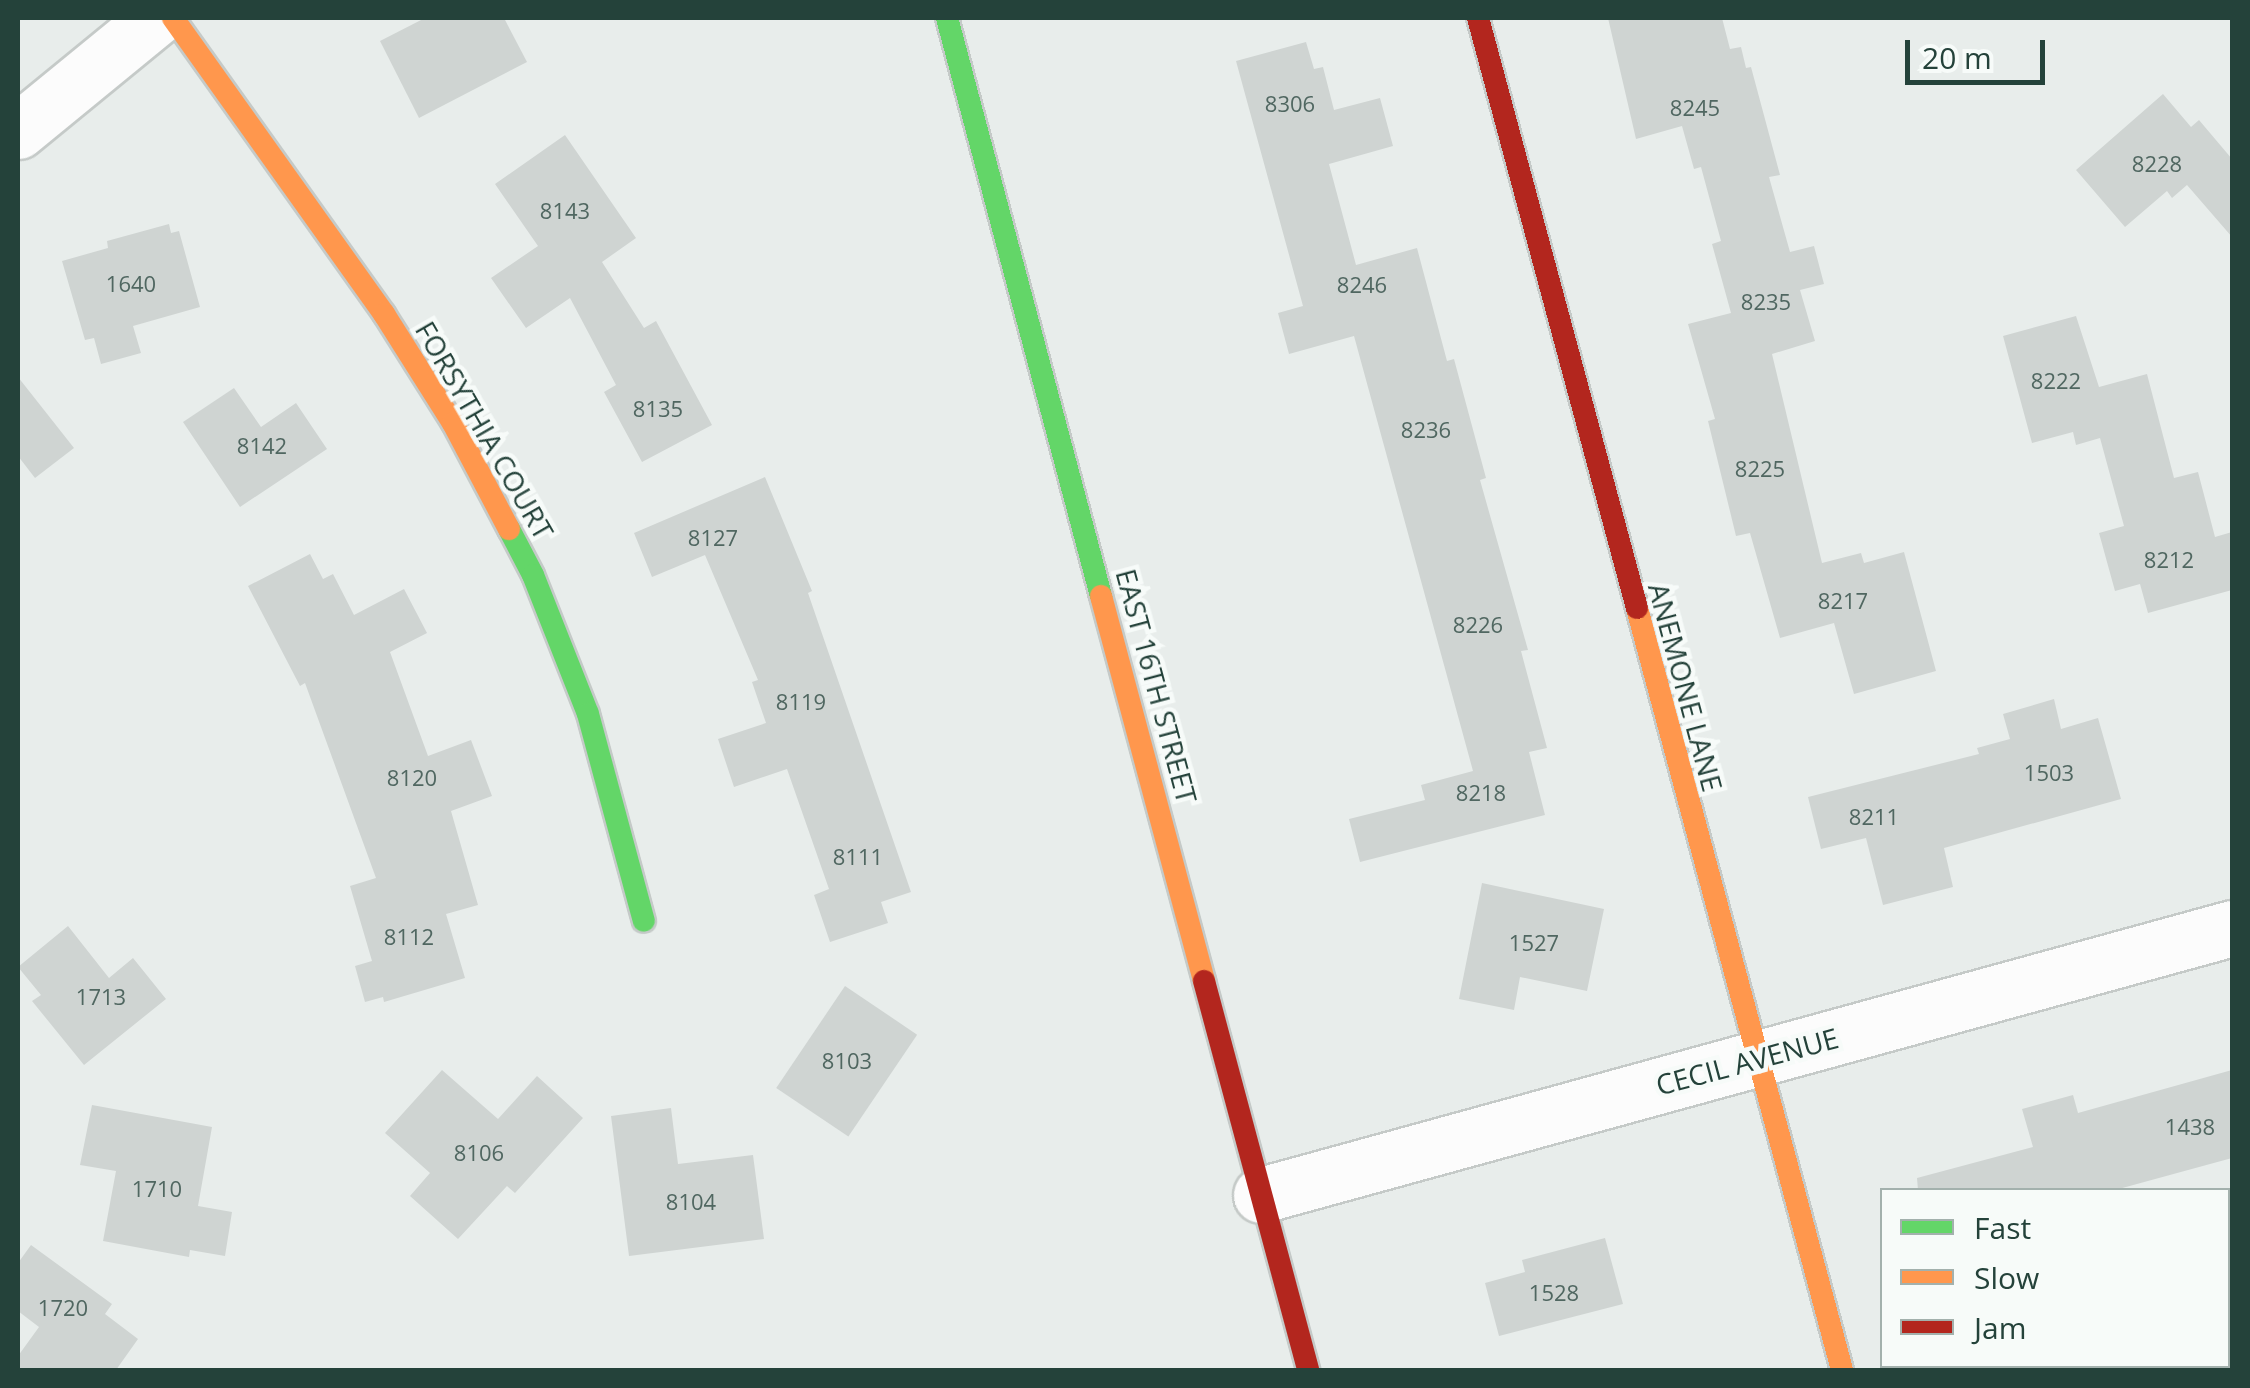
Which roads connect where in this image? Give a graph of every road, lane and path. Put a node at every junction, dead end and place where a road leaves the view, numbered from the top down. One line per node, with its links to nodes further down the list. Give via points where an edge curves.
1 (156, 18): 5 (street)
2 (173, 18): 6 (street, FORSYTHIA COURT, via 384,314 453,423 524,558 588,714)
3 (948, 18): 9 (street, EAST 16TH STREET)
4 (1478, 18): 8 (street, ANEMONE LANE)
5 (18, 131)
6 (644, 921)
7 (2232, 928): 8 (street, CECIL AVENUE)
8 (1756, 1059): 9 (street, CECIL AVENUE); 11 (street, ANEMONE LANE)
9 (1261, 1194): 10 (street, EAST 16TH STREET)
10 (1308, 1370)
11 (1842, 1370)

